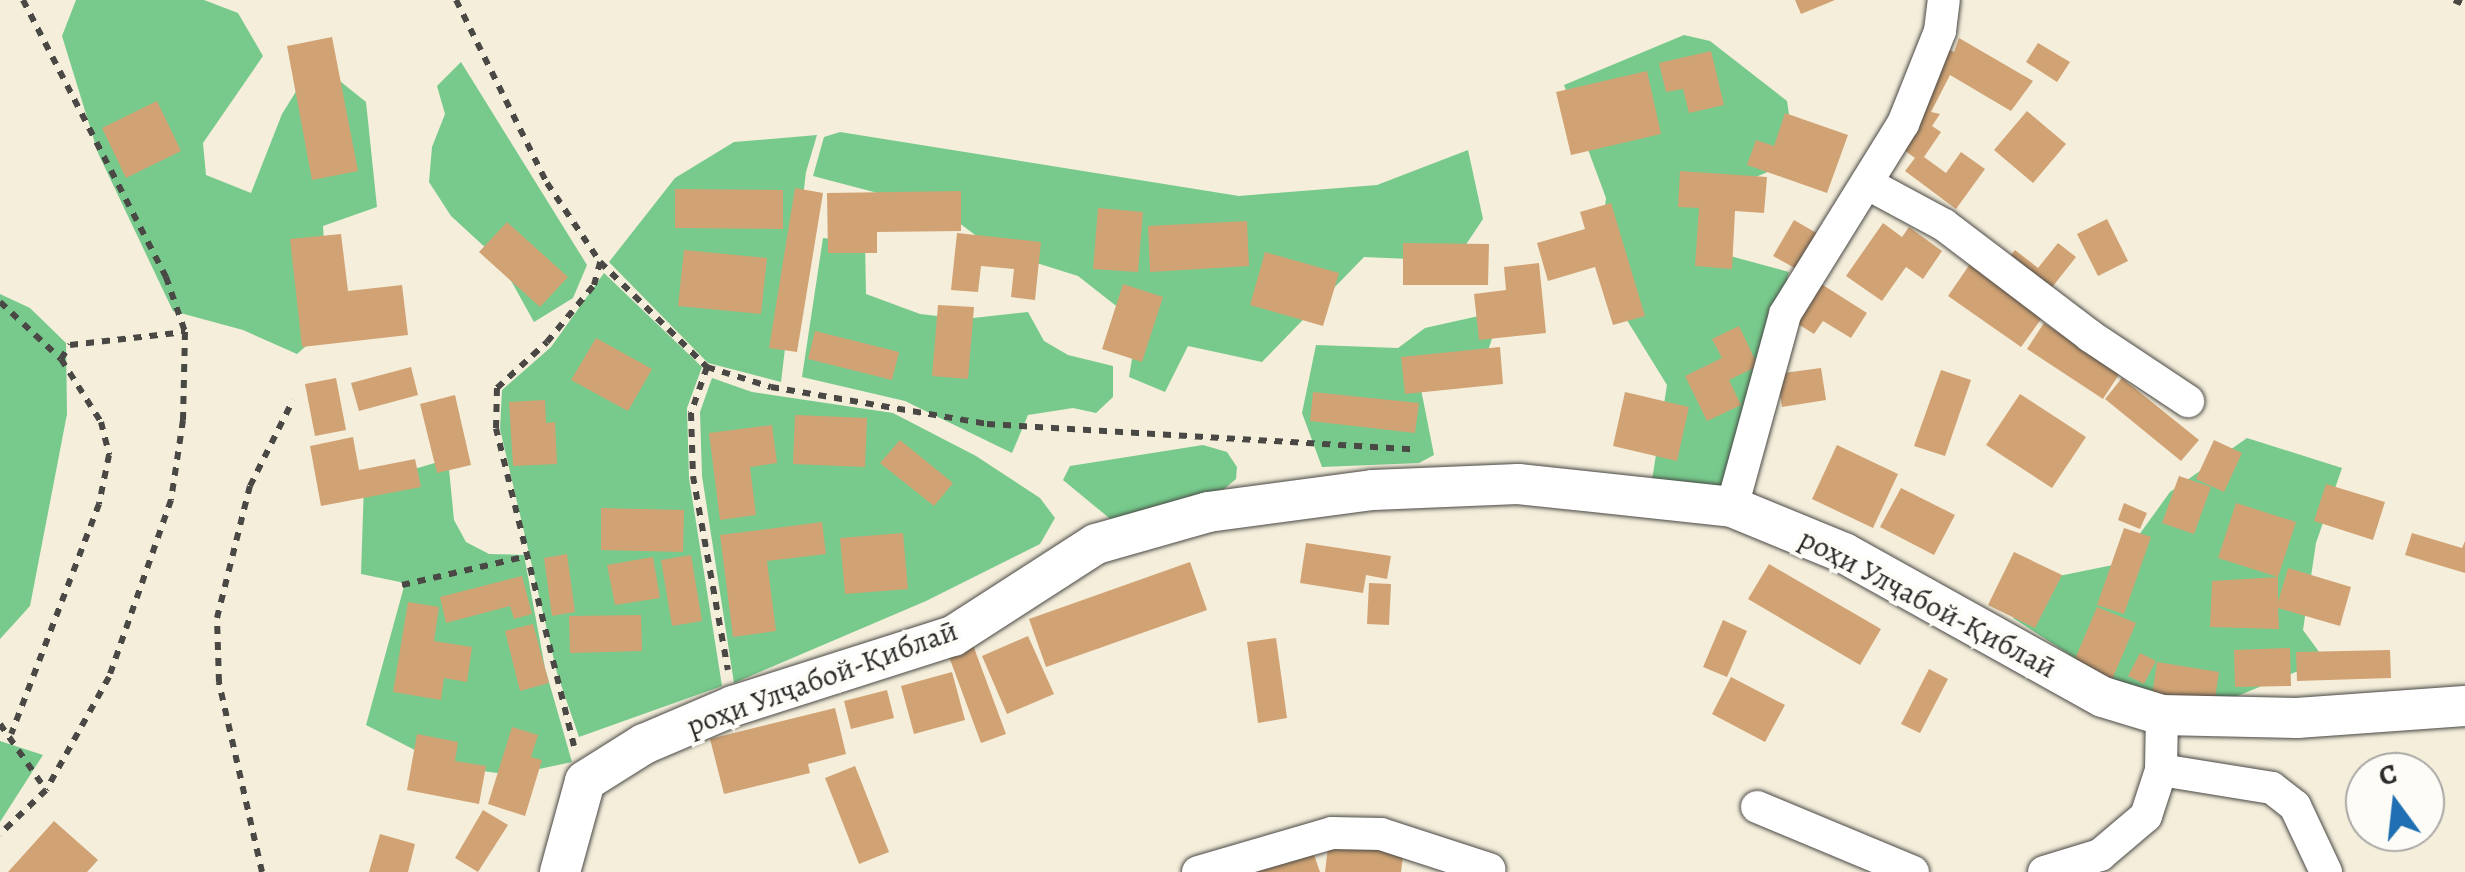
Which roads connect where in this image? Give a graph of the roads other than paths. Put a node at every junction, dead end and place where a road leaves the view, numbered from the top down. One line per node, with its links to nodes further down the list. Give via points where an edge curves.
1 (1944, 0): 2 (street, via 1940,32 1903,124)
2 (1868, 184): 3 (street, via 1944,225); 4 (street, via 1785,314)
3 (2188, 401)
4 (1732, 507): 6 (street, роҳи Улҷабой-Қиблаӣ, via 1844,552 2103,697); 10 (street, роҳи Улҷабой-Қиблаӣ, via 1518,484 1374,490 1208,512 1096,544 953,636 733,706 644,744 585,781)
5 (2465, 706): 6 (street, роҳи Улҷабой-Қиблаӣ, via 2297,718)
6 (2162, 715): 7 (street)
7 (2162, 770): 13 (street, via 2146,816 2100,855); 14 (street, via 2272,788 2295,806)
8 (1757, 807): 12 (street)
9 (1488, 869): 11 (street, via 1382,834 1332,833)
10 (560, 872)
11 (1198, 872)
12 (1912, 872)
13 (2044, 872)
14 (2326, 872)

